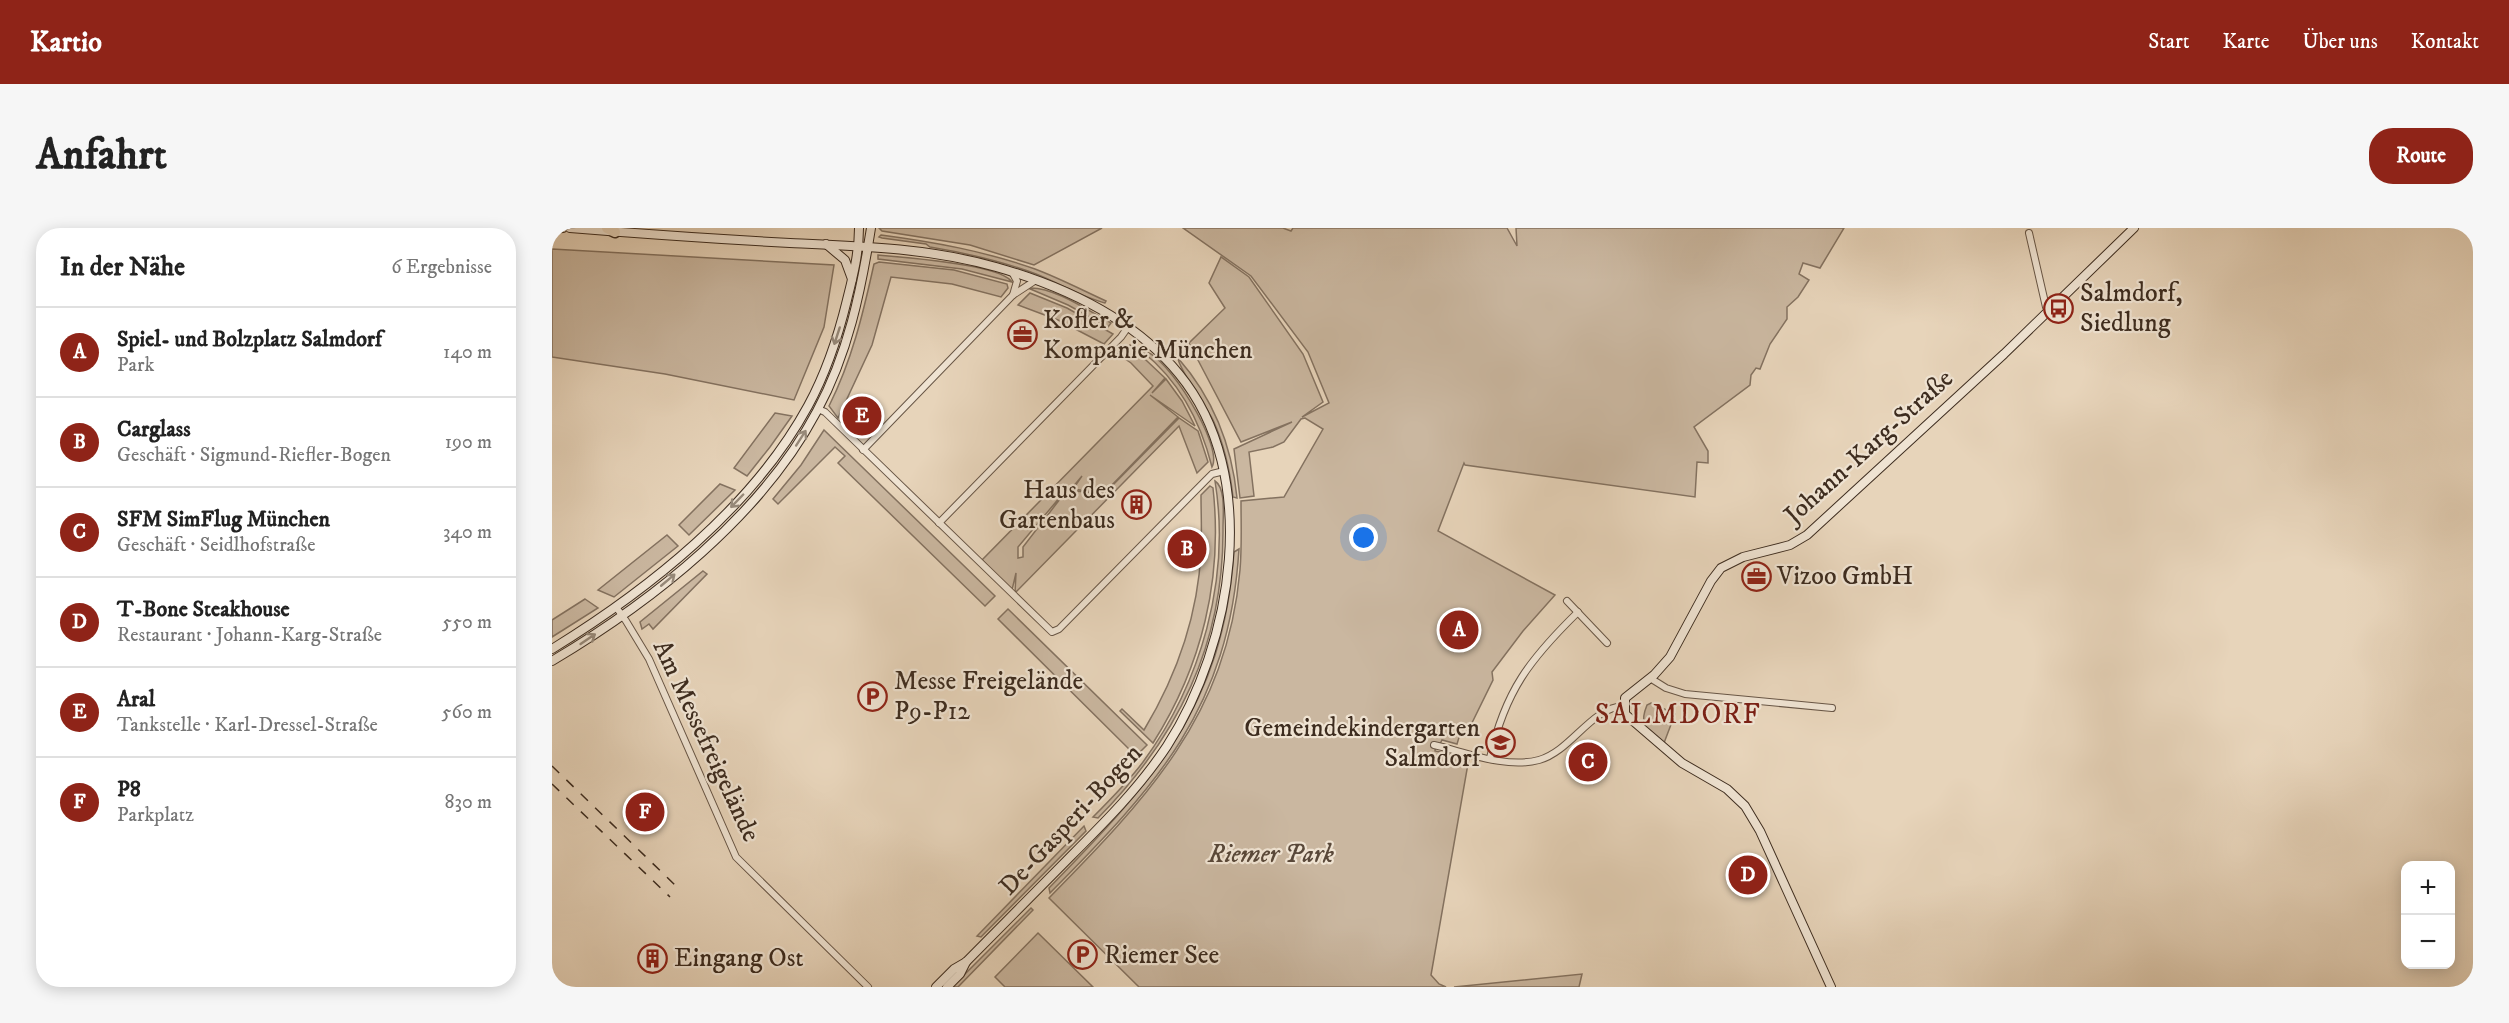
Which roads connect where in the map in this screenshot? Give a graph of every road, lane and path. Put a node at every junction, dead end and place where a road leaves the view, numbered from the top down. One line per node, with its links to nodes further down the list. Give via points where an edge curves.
1 (563, 228): 6 (main road)
2 (570, 228): 7 (main road, De-Gasperi-Bogen)
3 (860, 228): 10 (main road)
4 (871, 228): 10 (main road)
5 (2134, 228): 15 (main road, Johann-Karg-Straße)
6 (552, 229)
7 (611, 230): 9 (main road, De-Gasperi-Bogen)
8 (2029, 233): 15 (street)
9 (826, 244): 10 (main road, De-Gasperi-Bogen); 12 (main road, via 845,260)
10 (864, 246): 11 (main road, De-Gasperi-Bogen, via 950,256); 12 (main road); 17 (main road, via 849,333)
11 (1012, 272): 13 (main road, De-Gasperi-Bogen); 14 (street, via 1017,281)
12 (852, 279): 22 (main road, one-way to 22, via 827,366 782,446 720,519)
13 (1036, 280): 14 (street); 16 (main road, De-Gasperi-Bogen)
14 (1013, 295): 18 (street)
15 (2050, 311): 28 (main road, Johann-Karg-Straße, via 1808,535 1779,548 1743,556 1721,568 1677,647)
16 (1128, 327): 19 (main road, De-Gasperi-Bogen, via 1161,355 1188,387 1205,415); 20 (street)
17 (818, 409): 18 (street); 24 (main road, one-way to 17, via 699,554 756,496 791,453)
18 (863, 450): 20 (street)
19 (1224, 471): 20 (street, via 1212,474 1052,632); 33 (main road, De-Gasperi-Bogen, via 1229,533 1224,598 1209,659 1181,722 1126,799)
20 (939, 523)
21 (1567, 601): 23 (street)
22 (616, 607): 24 (street, Am Messefreigelände); 26 (main road)
23 (1578, 612): 25 (street); 32 (street, via 1523,673 1504,708)
24 (622, 616): 27 (main road, one-way to 24); 34 (street, Am Messefreigelände, via 657,677 736,857)
25 (1607, 643)
26 (552, 649)
27 (552, 661)
28 (1650, 678): 29 (main road, Johann-Karg-Straße, via 1627,696); 30 (street, via 1685,694)
29 (1623, 706): 32 (street, via 1613,706 1540,760 1518,763); 37 (main road, via 1627,717 1675,758 1727,789 1745,806)
30 (1832, 708)
31 (1434, 745): 32 (street)
32 (1490, 758)
33 (966, 962): 35 (main road, De-Gasperi-Bogen); 36 (main road, De-Gasperi-Bogen)
34 (868, 987)
35 (936, 987)
36 (947, 987)
37 (1832, 987)

